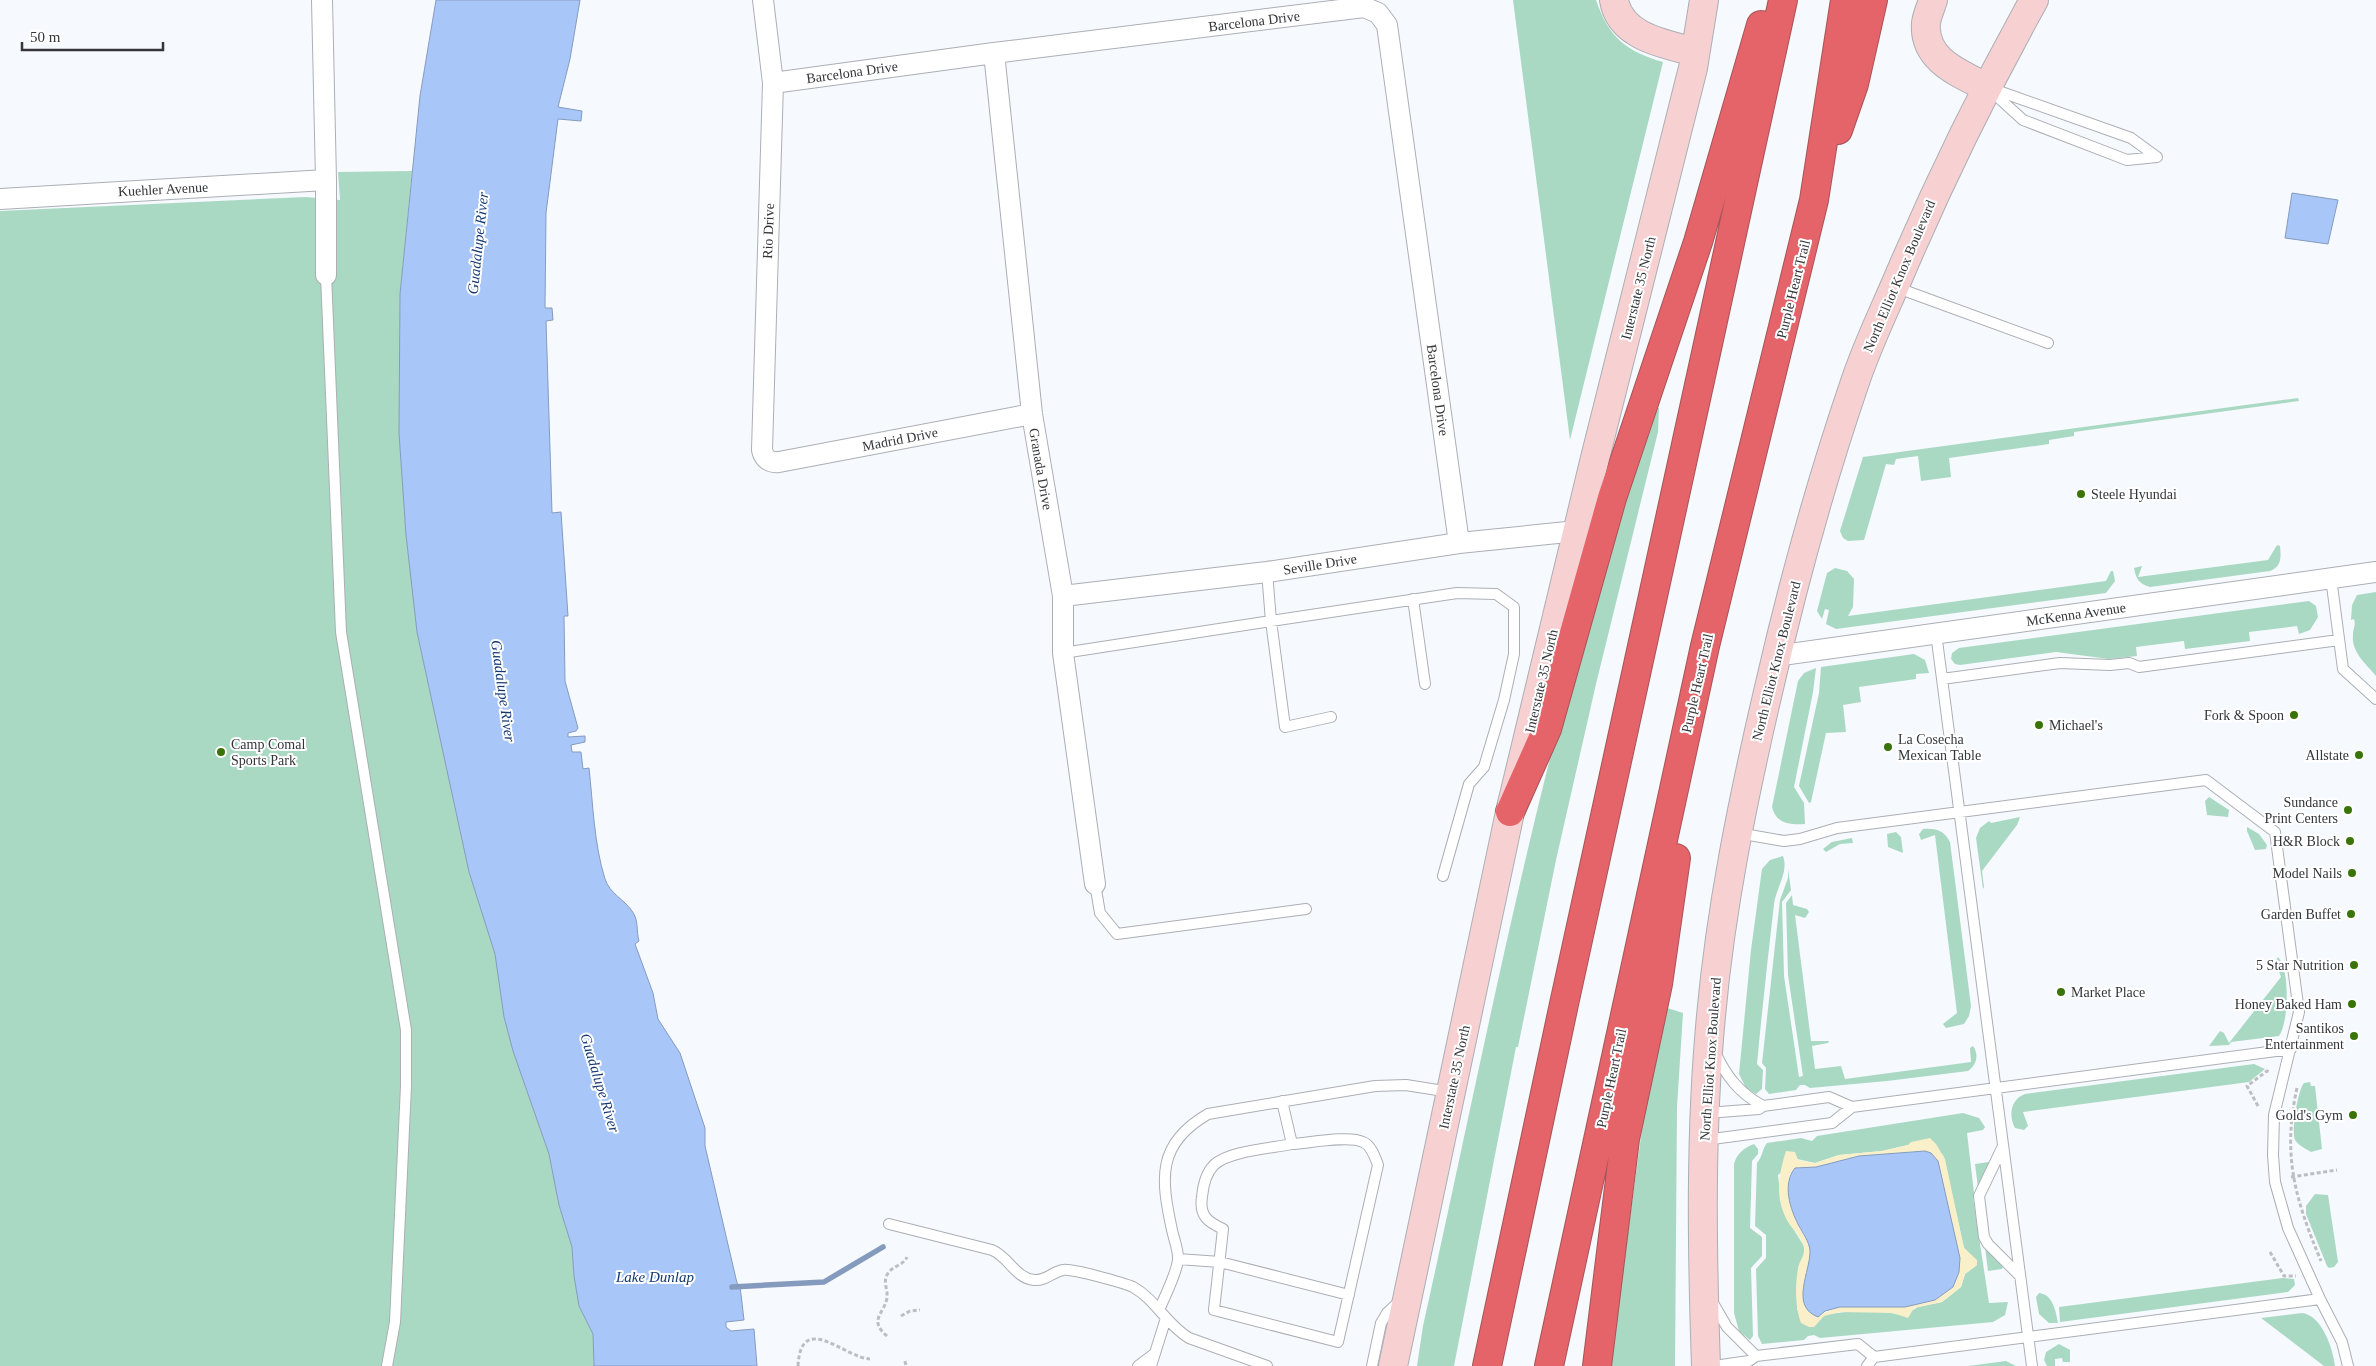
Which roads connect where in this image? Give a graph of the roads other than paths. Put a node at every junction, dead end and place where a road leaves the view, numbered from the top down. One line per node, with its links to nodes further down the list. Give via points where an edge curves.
1 (322, 0): 15 (street)
2 (763, 0): 13 (street, Rio Drive)
3 (1614, 0): 12 (main road, via 1624,21 1639,34)
4 (1704, 0): 12 (main road, Interstate 35 North)
5 (1769, 0): 40 (highway, via 1698,242 1612,498 1547,729)
6 (1783, 0): 75 (highway)
7 (1845, 0): 17 (highway, Purple Heart Trail)
8 (1873, 0): 17 (highway, via 1854,84)
9 (1933, 0): 14 (main road, via 1926,24 1931,50 1948,68)
10 (2034, 0): 14 (main road, North Elliot Knox Boulevard)
11 (994, 52): 13 (street, Barcelona Drive); 21 (street, Granada Drive); 24 (street, Barcelona Drive, via 1364,7 1384,19)
12 (1695, 52): 23 (main road, Interstate 35 North)
13 (773, 83): 22 (street, Rio Drive, via 762,450)
14 (1986, 87): 14 (lane, via 2023,120 2126,160 2157,157 2132,138); 19 (main road, North Elliot Knox Boulevard)
15 (326, 180): 16 (street, Kuehler Avenue); 18 (street)
16 (0, 199)
17 (1814, 200): 33 (highway, Purple Heart Trail)
18 (326, 274): 69 (lane, via 341,632 406,1030 395,1322)
19 (1894, 287): 20 (lane); 35 (main road, North Elliot Knox Boulevard, via 1856,380 1807,538)
20 (2048, 343)
21 (1032, 414): 22 (street, Madrid Drive, via 779,462); 28 (street, Granada Drive)
22 (768, 460)
23 (1577, 531): 24 (street, Seville Drive); 40 (main road, Interstate 35 North)
24 (1459, 543): 25 (street, Seville Drive)
25 (1267, 572): 28 (street, Seville Drive); 30 (lane)
26 (2376, 572): 27 (street, McKenna Avenue)
27 (2331, 578): 31 (street, McKenna Avenue); 32 (lane)
28 (1063, 596): 34 (street, Granada Drive)
29 (1413, 600): 30 (lane); 37 (lane); 43 (lane, via 1457,593 1496,594 1514,607 1514,654 1504,700 1484,767 1469,784)
30 (1271, 621): 34 (lane); 39 (lane, via 1285,727)
31 (1936, 633): 35 (street, McKenna Avenue); 36 (lane)
32 (2339, 640): 36 (lane, via 2140,667 2129,663 2060,663); 38 (lane, via 2343,669)
33 (1705, 646): 76 (highway, Purple Heart Trail); 77 (highway, via 1658,984 1625,1139)
34 (1063, 653): 44 (street, Granada Drive)
35 (1776, 656): 42 (main road, North Elliot Knox Boulevard)
36 (1942, 679): 41 (lane)
37 (1425, 684)
38 (2376, 699)
39 (1331, 717)
40 (1510, 812): 49 (main road, Interstate 35 North)
41 (1959, 812): 42 (lane, via 1837,828 1794,840); 47 (lane, via 2207,781 2275,832 2298,1000 2297,1026); 48 (lane)
42 (1737, 833): 46 (main road, North Elliot Knox Boulevard, via 1720,935)
43 (1443, 876)
44 (1096, 884): 45 (lane, via 1100,913 1116,934)
45 (1306, 910)
46 (1709, 1038): 51 (lane, via 1731,1081); 53 (main road, North Elliot Knox Boulevard)
47 (2290, 1048): 48 (lane); 63 (lane, via 2273,1122 2274,1176 2288,1228)
48 (1995, 1087): 52 (lane); 55 (lane)
49 (1451, 1092): 50 (lane, via 1406,1085 1375,1086); 62 (main road, Interstate 35 North)
50 (1282, 1101): 54 (lane); 57 (lane, via 1208,1114 1191,1124 1176,1142 1166,1161 1164,1180)
51 (1763, 1106): 52 (lane, via 1829,1097); 53 (lane)
52 (1852, 1107): 53 (lane, via 1832,1123)
53 (1705, 1127): 60 (main road, North Elliot Knox Boulevard)
54 (1292, 1144): 58 (lane, via 1227,1156 1214,1165 1205,1181 1201,1200 1208,1222 1223,1229); 61 (lane, via 1352,1139 1364,1142 1378,1165)
55 (2003, 1147): 59 (lane); 59 (lane, via 1979,1196 1982,1228 1988,1244)
56 (889, 1224): 64 (lane, via 992,1250 1002,1255 1018,1273 1034,1280 1046,1279 1067,1269 1128,1285 1143,1294)
57 (1178, 1259): 58 (lane); 64 (lane)
58 (1220, 1262): 61 (lane); 61 (lane, via 1214,1310 1338,1342)
59 (2020, 1276): 65 (lane)
60 (1703, 1277): 67 (lane, via 1721,1319); 78 (main road, North Elliot Knox Boulevard)
61 (1349, 1295)
62 (1407, 1296): 73 (lane, via 1384,1317); 74 (main road, Interstate 35 North)
63 (2320, 1299): 65 (lane); 82 (lane, via 2342,1342)
64 (1162, 1314): 66 (lane); 72 (lane, via 1194,1342)
65 (2028, 1338): 68 (lane); 81 (lane)
66 (1155, 1354): 70 (lane); 71 (lane)
67 (1756, 1356): 68 (lane, via 1858,1344); 79 (lane, via 1749,1361)
68 (1874, 1357): 80 (lane)
69 (387, 1366)
70 (1138, 1366)
71 (1152, 1366)
72 (1267, 1366)
73 (1372, 1366)
74 (1393, 1366)
75 (1487, 1366)
76 (1549, 1366)
77 (1597, 1366)
78 (1706, 1366)
79 (1714, 1366)
80 (1867, 1366)
81 (2032, 1366)
82 (2348, 1366)

